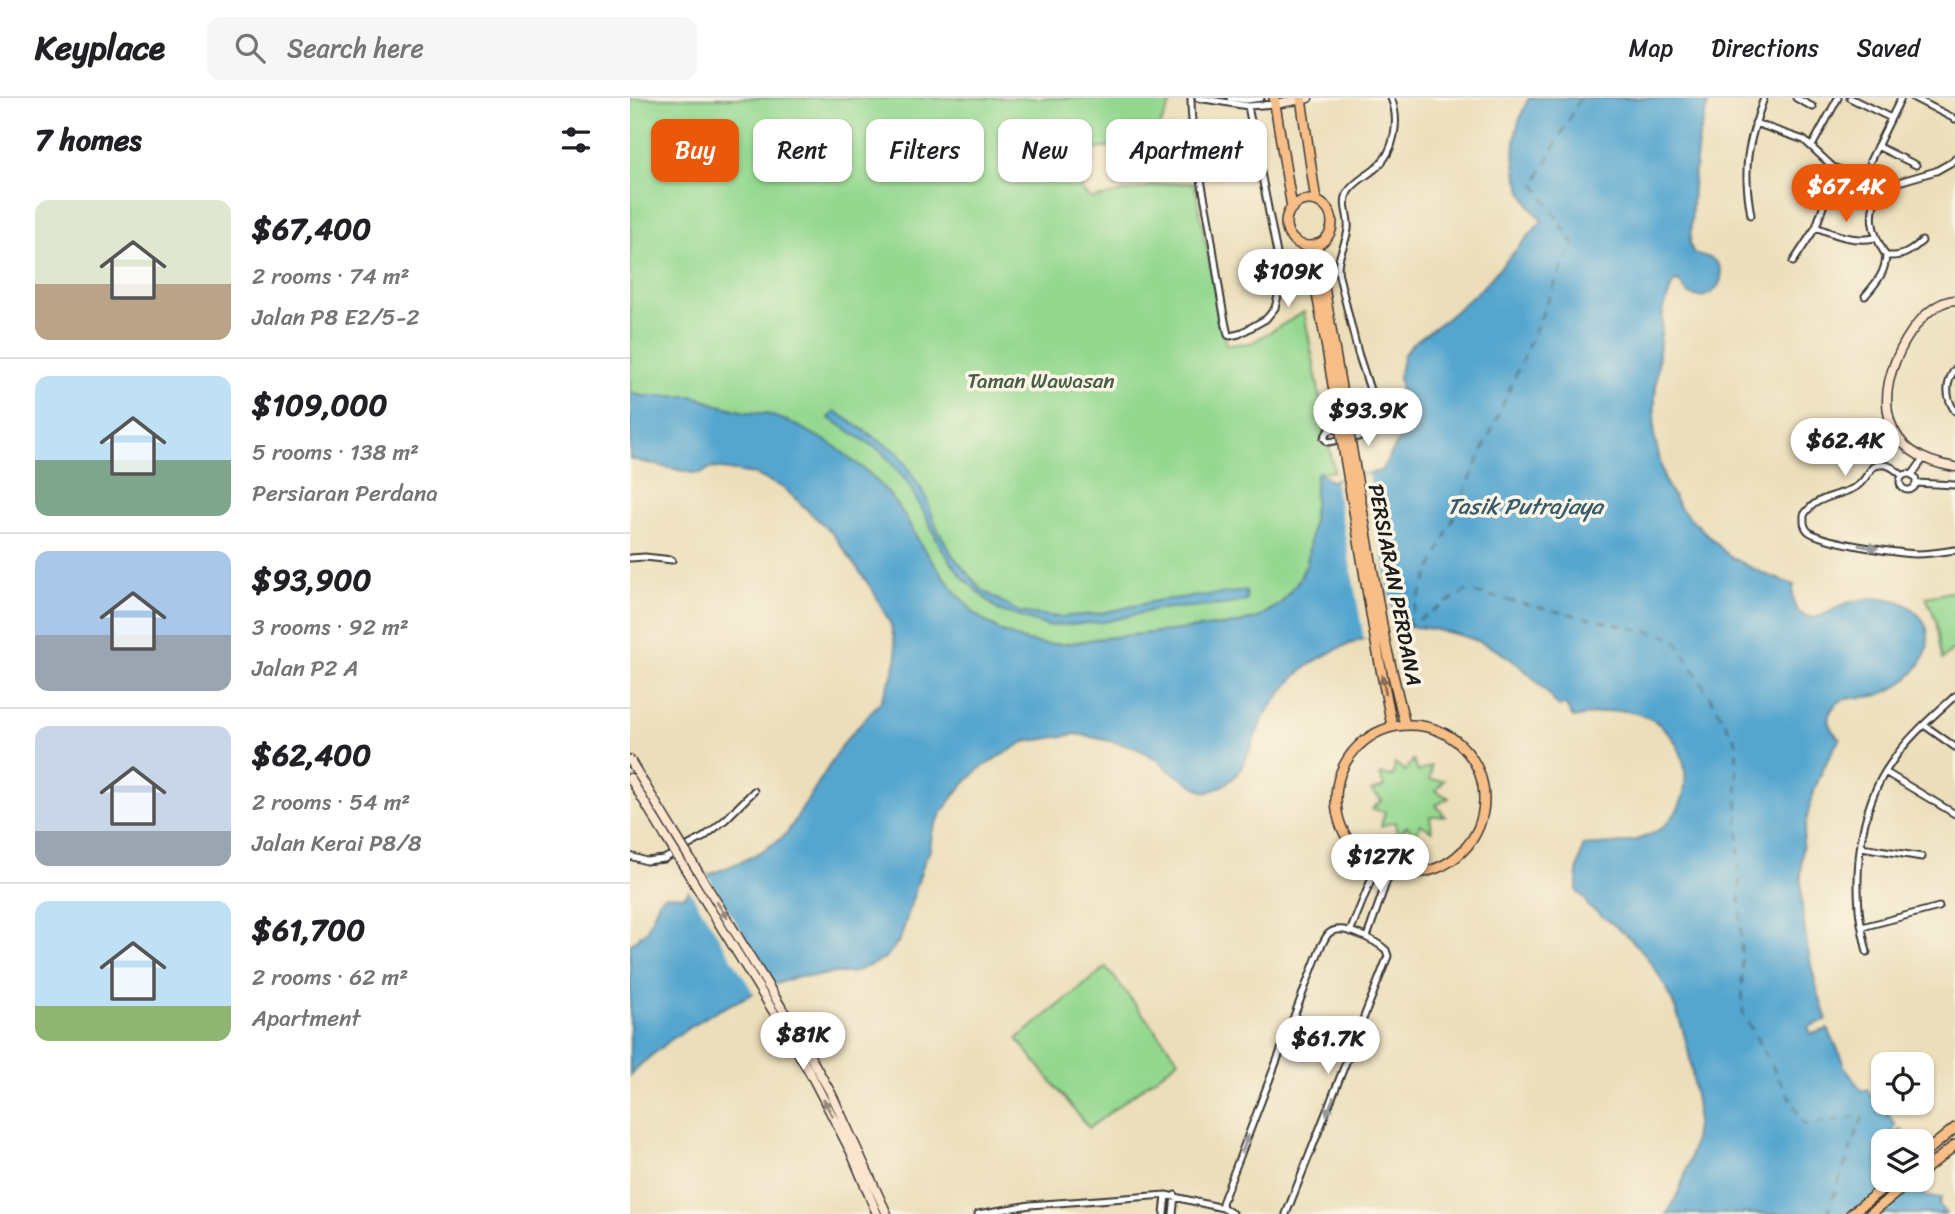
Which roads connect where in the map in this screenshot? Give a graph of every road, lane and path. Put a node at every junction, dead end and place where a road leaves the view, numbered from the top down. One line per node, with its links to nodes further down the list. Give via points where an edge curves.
1 (1191, 98): 14 (street, via 1192,127 1230,337 1266,319 1275,308 1282,279)
2 (1198, 98): 14 (street)
3 (1230, 98): 4 (street)
4 (1261, 98)
5 (1303, 98): 13 (main road); 26 (main road)
6 (1391, 98): 39 (street, via 1391,147 1346,196 1349,228 1338,263)
7 (1764, 98): 18 (street)
8 (1796, 98): 15 (street)
9 (1838, 98): 19 (street)
10 (1850, 98): 16 (street)
11 (1902, 98): 16 (street)
12 (1914, 98): 17 (street)
13 (1274, 101): 14 (street); 27 (main road)
14 (1248, 106)
15 (1813, 107)
16 (1891, 118): 20 (street)
17 (1955, 119)
18 (1755, 123): 19 (street); 28 (street, via 1747,154)
19 (1812, 146): 24 (street, via 1833,167)
20 (1877, 146): 22 (street); 23 (street)
21 (1955, 158): 24 (street, via 1936,172)
22 (1870, 162)
23 (1916, 165)
24 (1880, 186): 30 (street, via 1871,218)
25 (1827, 195): 29 (street)
26 (1316, 201): 27 (main road, via 1303,201); 32 (main road, via 1328,209 1332,223 1328,237)
27 (1292, 208): 32 (main road, via 1287,221 1290,234 1301,244)
28 (1751, 215)
29 (1816, 227): 30 (street, via 1844,237); 34 (street)
30 (1874, 238): 33 (street)
31 (1922, 241): 33 (street, via 1898,257)
32 (1312, 245): 49 (main road, PERSIARAN PERDANA, bridge)
33 (1886, 256): 35 (street, via 1880,279)
34 (1793, 262)
35 (1865, 296)
36 (1955, 300): 40 (main road, via 1940,304 1918,322 1888,379 1886,404 1892,425 1906,446)
37 (1955, 369): 38 (street, via 1947,386)
38 (1955, 411)
39 (1377, 418): 39 (street, via 1328,431 1325,441 1369,435)
40 (1924, 458): 41 (main road); 42 (street)
41 (1955, 467)
42 (1912, 475): 43 (street); 44 (street)
43 (1903, 477): 44 (street, via 1905,490 1914,489); 46 (street, one-way to 46, via 1891,466 1873,467 1855,488 1813,504 1804,515 1805,527 1824,538 1903,553)
44 (1916, 483): 45 (street)
45 (1955, 485)
46 (1955, 550)
47 (630, 558): 48 (street)
48 (672, 560)
49 (1381, 642): 51 (main road, PERSIARAN PERDANA); 53 (main road, PERSIARAN PERDANA, one-way to 49)
50 (1955, 696): 52 (street)
51 (1405, 725): 53 (main road); 65 (main road, via 1429,727 1460,743 1479,770 1485,800 1479,829 1462,852 1434,870)
52 (1924, 725): 54 (street); 56 (street)
53 (1392, 726): 64 (main road, via 1361,744 1344,765 1337,784 1339,821)
54 (1955, 747)
55 (630, 760): 60 (main road)
56 (1885, 772): 59 (street); 61 (street)
57 (630, 778): 60 (main road)
58 (754, 791): 62 (street, via 704,837 664,859 646,861)
59 (1955, 814)
60 (669, 834): 71 (main road, bridge)
61 (1861, 847): 63 (street); 67 (street)
62 (630, 856)
63 (1922, 857)
64 (1365, 858): 65 (main road); 68 (street, via 1373,875)
65 (1405, 873): 69 (street, via 1387,880)
66 (1939, 907): 67 (street)
67 (1862, 927): 70 (street)
68 (1350, 932): 69 (street); 80 (street, one-way to 68, via 1321,946 1334,930)
69 (1367, 937): 87 (street, one-way to 87, via 1388,956)
70 (1867, 951)
71 (790, 1030): 81 (main road, one-way to 71); 82 (main road, via 832,1095)
72 (1955, 1128): 73 (main road)
73 (1934, 1145)
74 (1955, 1145): 75 (main road)
75 (1934, 1162)
76 (1878, 1192): 88 (main road)
77 (1897, 1192): 89 (main road)
78 (1166, 1195): 79 (street); 83 (street, via 1030,1205); 84 (street)
79 (1175, 1195): 80 (street); 85 (street)
80 (1223, 1208): 86 (street)
81 (877, 1214)
82 (887, 1214)
83 (978, 1214)
84 (1164, 1214)
85 (1173, 1214)
86 (1233, 1214)
87 (1286, 1214)
88 (1851, 1214)
89 (1870, 1214)

